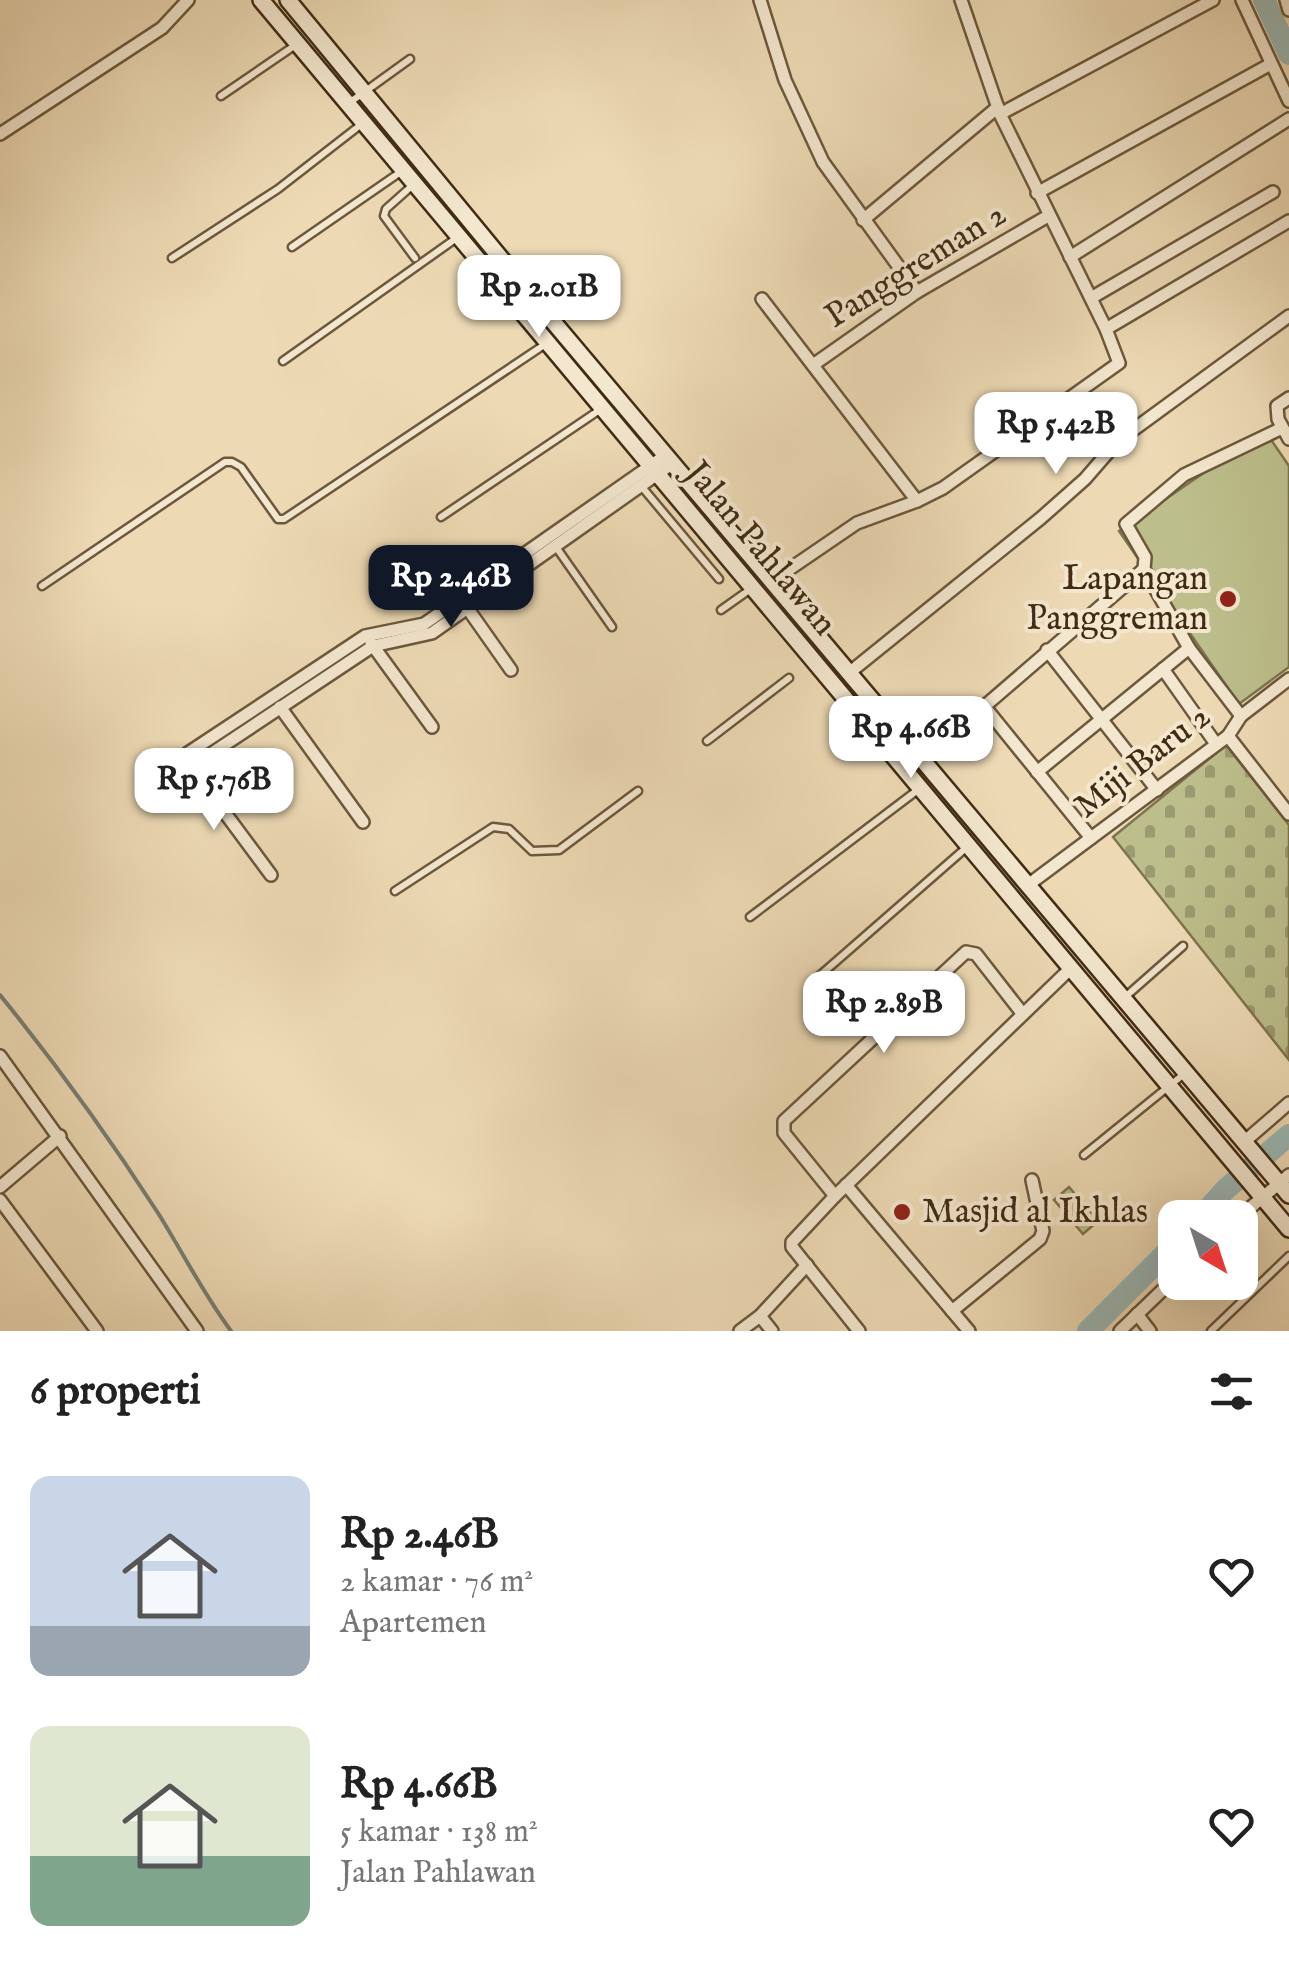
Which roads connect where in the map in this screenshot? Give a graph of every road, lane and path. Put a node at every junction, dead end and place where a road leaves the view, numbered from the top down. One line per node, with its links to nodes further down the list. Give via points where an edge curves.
1 (188, 0): 20 (street, via 162,28)
2 (262, 0): 10 (main road, Jalan Pahlawan)
3 (288, 0): 13 (main road, Jalan Pahlawan)
4 (760, 0): 26 (street, via 812,141)
5 (961, 0): 17 (street)
6 (1214, 0): 17 (street)
7 (1242, 0): 12 (street)
8 (1286, 0): 9 (street)
9 (1289, 10)
10 (298, 43): 14 (lane); 16 (main road, Jalan Pahlawan)
11 (410, 59): 13 (lane)
12 (1270, 65): 15 (street); 24 (street)
13 (366, 91): 16 (lane); 37 (main road, Jalan Pahlawan)
14 (221, 96)
15 (1289, 101)
16 (348, 104): 19 (main road, Jalan Pahlawan)
17 (999, 111): 24 (street); 26 (street)
18 (1289, 118): 30 (street)
19 (364, 123): 21 (main road, Jalan Pahlawan); 31 (lane)
20 (0, 134)
21 (404, 170): 22 (main road, Jalan Pahlawan); 29 (lane)
22 (415, 184): 28 (main road, Jalan Pahlawan); 32 (lane, via 384,216)
23 (1273, 192): 34 (street)
24 (1037, 193): 25 (street)
25 (1048, 216): 30 (street); 33 (street, Panggreman 2)
26 (864, 220): 33 (street)
27 (1289, 222): 39 (street)
28 (459, 236): 38 (main road, Jalan Pahlawan); 41 (lane)
29 (292, 247)
30 (1070, 257): 34 (street)
31 (172, 258)
32 (415, 258)
33 (916, 292): 42 (street, Panggreman 2)
34 (1090, 298): 39 (street)
35 (762, 299): 42 (street)
36 (1289, 316): 67 (street, via 1118,441 1041,518)
37 (550, 318): 38 (main road); 46 (main road, Jalan Pahlawan)
38 (536, 328): 40 (main road, Jalan Pahlawan)
39 (1106, 329): 49 (street, via 1116,368)
40 (548, 342): 44 (main road, Jalan Pahlawan); 55 (lane, via 284,519 270,510 241,467 224,462)
41 (283, 362)
42 (814, 365): 49 (street)
43 (1289, 398): 45 (street, via 1277,406)
44 (602, 408): 47 (main road, Jalan Pahlawan); 50 (lane)
45 (1287, 435): 52 (street, via 1184,475 1128,521 1145,556)
46 (669, 459): 47 (street); 54 (main road, Jalan Pahlawan)
47 (655, 470): 48 (street); 56 (main road, Jalan Pahlawan); 60 (street, via 424,624)
48 (642, 486): 51 (street); 53 (lane)
49 (918, 502): 54 (street, via 858,523)
50 (441, 517)
51 (556, 547): 57 (street); 59 (lane)
52 (1144, 569): 62 (street); 63 (street)
53 (718, 579)
54 (772, 581): 61 (main road, Jalan Pahlawan)
55 (42, 586)
56 (753, 588): 58 (lane); 64 (main road, Jalan Pahlawan)
57 (468, 609): 60 (street, via 424,637); 66 (street)
58 (721, 610)
59 (612, 627)
60 (369, 641): 71 (street); 74 (street); 79 (street, via 188,753)
61 (828, 648): 64 (main road); 67 (main road, Jalan Pahlawan)
62 (1189, 648): 65 (street); 72 (street)
63 (1047, 650): 70 (street); 73 (street)
64 (808, 664): 81 (main road, Jalan Pahlawan)
65 (1163, 669): 73 (street); 77 (street)
66 (511, 670)
67 (849, 673): 78 (main road, Jalan Pahlawan)
68 (789, 678): 76 (lane)
69 (1289, 679): 72 (street, Miji Baru 2)
70 (984, 706): 78 (street); 80 (street)
71 (280, 707): 79 (street); 85 (street)
72 (1242, 716): 75 (street, Miji Baru 2)
73 (1102, 719): 80 (street); 82 (street)
74 (432, 727)
75 (1228, 736): 77 (street, Miji Baru 2); 84 (street)
76 (707, 741)
77 (1216, 744): 82 (street, Miji Baru 2)
78 (922, 760): 89 (main road, Jalan Pahlawan)
79 (190, 767): 88 (street)
80 (1037, 772): 86 (street)
81 (920, 788): 87 (main road, Jalan Pahlawan); 91 (lane)
82 (1157, 790): 86 (street, Miji Baru 2)
83 (638, 791): 90 (lane, via 559,850 532,851 509,829 493,827)
84 (1289, 814)
85 (363, 822)
86 (1092, 838): 89 (street, Miji Baru 2)
87 (969, 846): 93 (main road, Jalan Pahlawan); 94 (lane)
88 (270, 874)
89 (1028, 885): 95 (main road, Jalan Pahlawan)
90 (395, 892)
91 (750, 918)
92 (1183, 946): 95 (lane)
93 (1069, 970): 96 (street); 99 (main road, Jalan Pahlawan)
94 (818, 978)
95 (1123, 998): 98 (main road, Jalan Pahlawan)
96 (1022, 1014): 106 (street); 109 (street, via 976,954 966,952 784,1121 784,1133)
97 (0, 1056): 101 (street)
98 (1186, 1072): 99 (lane); 102 (main road, Jalan Pahlawan)
99 (1169, 1086): 103 (lane); 108 (main road, Jalan Pahlawan)
100 (1289, 1102): 102 (street)
101 (60, 1136): 107 (street); 120 (street)
102 (1248, 1146): 105 (main road, Jalan Pahlawan)
103 (1084, 1154)
104 (1032, 1180): 116 (street, via 1040,1239)
105 (1282, 1183): 108 (street)
106 (846, 1185): 109 (street); 116 (street)
107 (0, 1186)
108 (1259, 1193): 111 (street); 112 (main road, Jalan Pahlawan)
109 (835, 1196): 114 (street, via 792,1242)
110 (0, 1200): 119 (street)
111 (1253, 1200)
112 (1289, 1229)
113 (1289, 1256): 127 (lane)
114 (806, 1265): 118 (street); 123 (street)
115 (1158, 1294): 117 (street)
116 (952, 1311): 124 (street)
117 (1137, 1314): 125 (street); 126 (street)
118 (760, 1316): 121 (street); 122 (street)
119 (96, 1331)
120 (197, 1331)
121 (740, 1331)
122 (772, 1331)
123 (859, 1331)
124 (969, 1331)
125 (1120, 1331)
126 (1150, 1331)
127 (1211, 1331)

